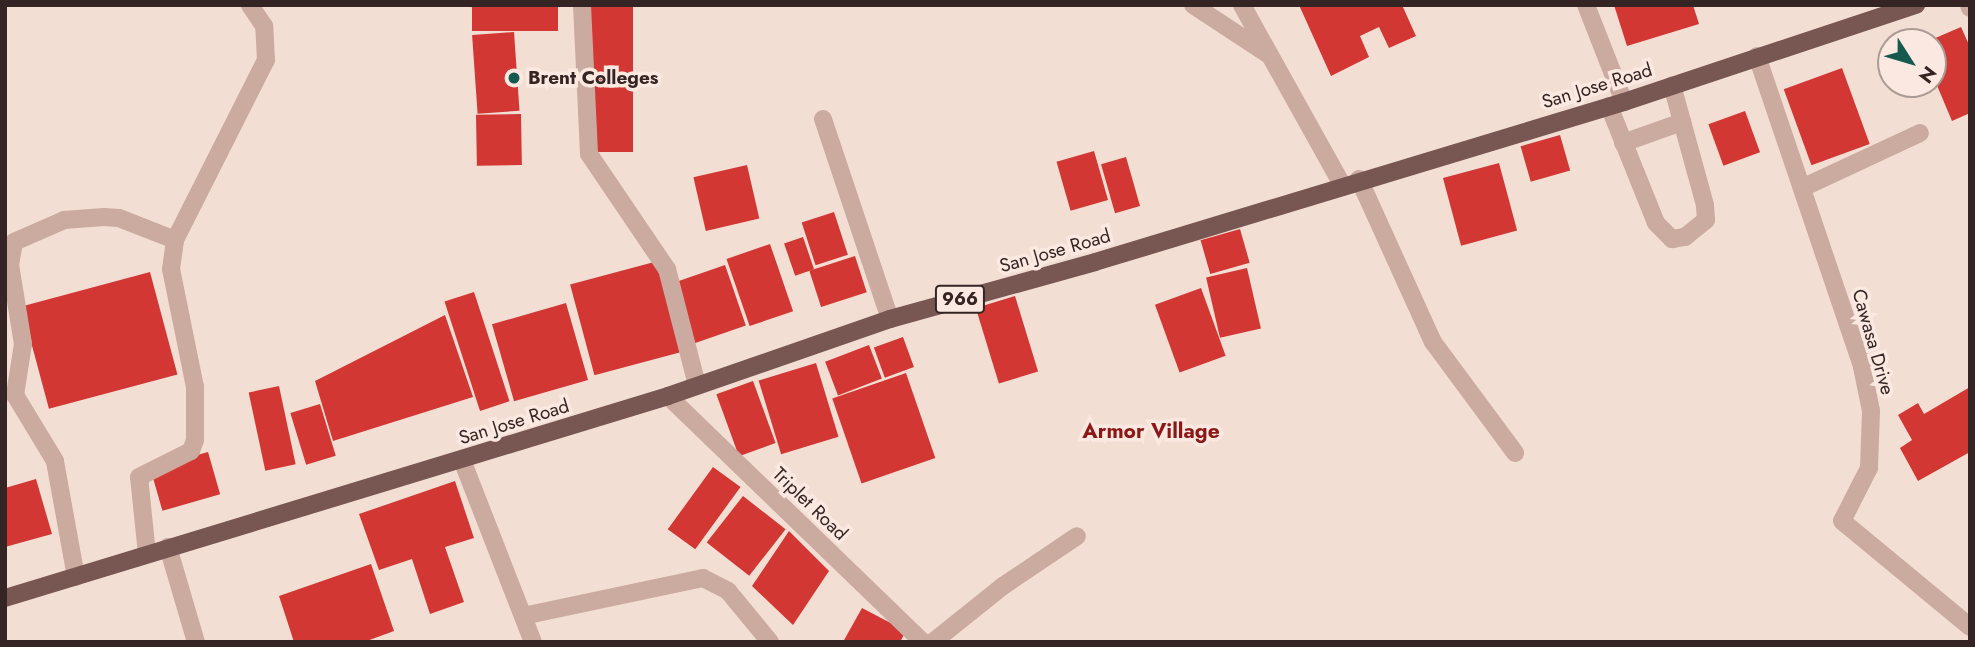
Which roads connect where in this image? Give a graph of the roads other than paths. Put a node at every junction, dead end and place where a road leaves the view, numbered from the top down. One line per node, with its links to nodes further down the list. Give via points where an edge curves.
1 (250, 5): 17 (street, via 264,26 266,60)
2 (582, 5): 19 (street, via 589,155 667,269)
3 (1193, 5): 8 (street)
4 (1242, 5): 8 (street)
5 (1586, 5): 10 (street)
6 (1916, 5): 7 (main road, San Jose Road / 966)
7 (1757, 56): 9 (main road, San Jose Road / 966); 16 (street, Cawasa Drive)
8 (1273, 57): 15 (street)
9 (1672, 85): 10 (main road, San Jose Road / 966); 12 (street)
10 (1616, 104): 14 (street); 15 (main road, San Jose Road / 966)
11 (823, 119): 18 (street)
12 (1682, 122): 14 (street); 14 (street, via 1706,220 1685,237 1672,239 1656,223)
13 (1920, 133): 16 (street)
14 (1623, 143)
15 (1350, 182): 18 (main road, San Jose Road / 966, via 1095,262); 21 (street, via 1433,342)
16 (1802, 188): 29 (street, Cawasa Drive, via 1862,367 1871,411 1874,438 1869,468 1842,521)
17 (175, 240): 25 (street, via 171,269 195,387 195,440 191,451 139,477); 26 (street, via 119,218 104,217 64,220 14,242 10,265 23,344 15,395 55,461)
18 (890, 318): 19 (main road, San Jose Road / 966)
19 (696, 385): 20 (main road, San Jose Road / 966)
20 (668, 396): 22 (main road, San Jose Road / 966); 33 (street, Triplet Road)
21 (1515, 453)
22 (462, 460): 24 (main road, San Jose Road / 966); 28 (street)
23 (1077, 536): 34 (street, via 1003,586)
24 (168, 547): 25 (main road, San Jose Road / 966); 30 (street)
25 (147, 554): 26 (main road, San Jose Road / 966)
26 (76, 577): 27 (main road, San Jose Road / 966)
27 (5, 598)
28 (523, 616): 31 (street); 32 (street, via 703,578 728,591)
29 (1970, 627)
30 (196, 642)
31 (533, 642)
32 (770, 642)
33 (923, 642)
34 (933, 642)

